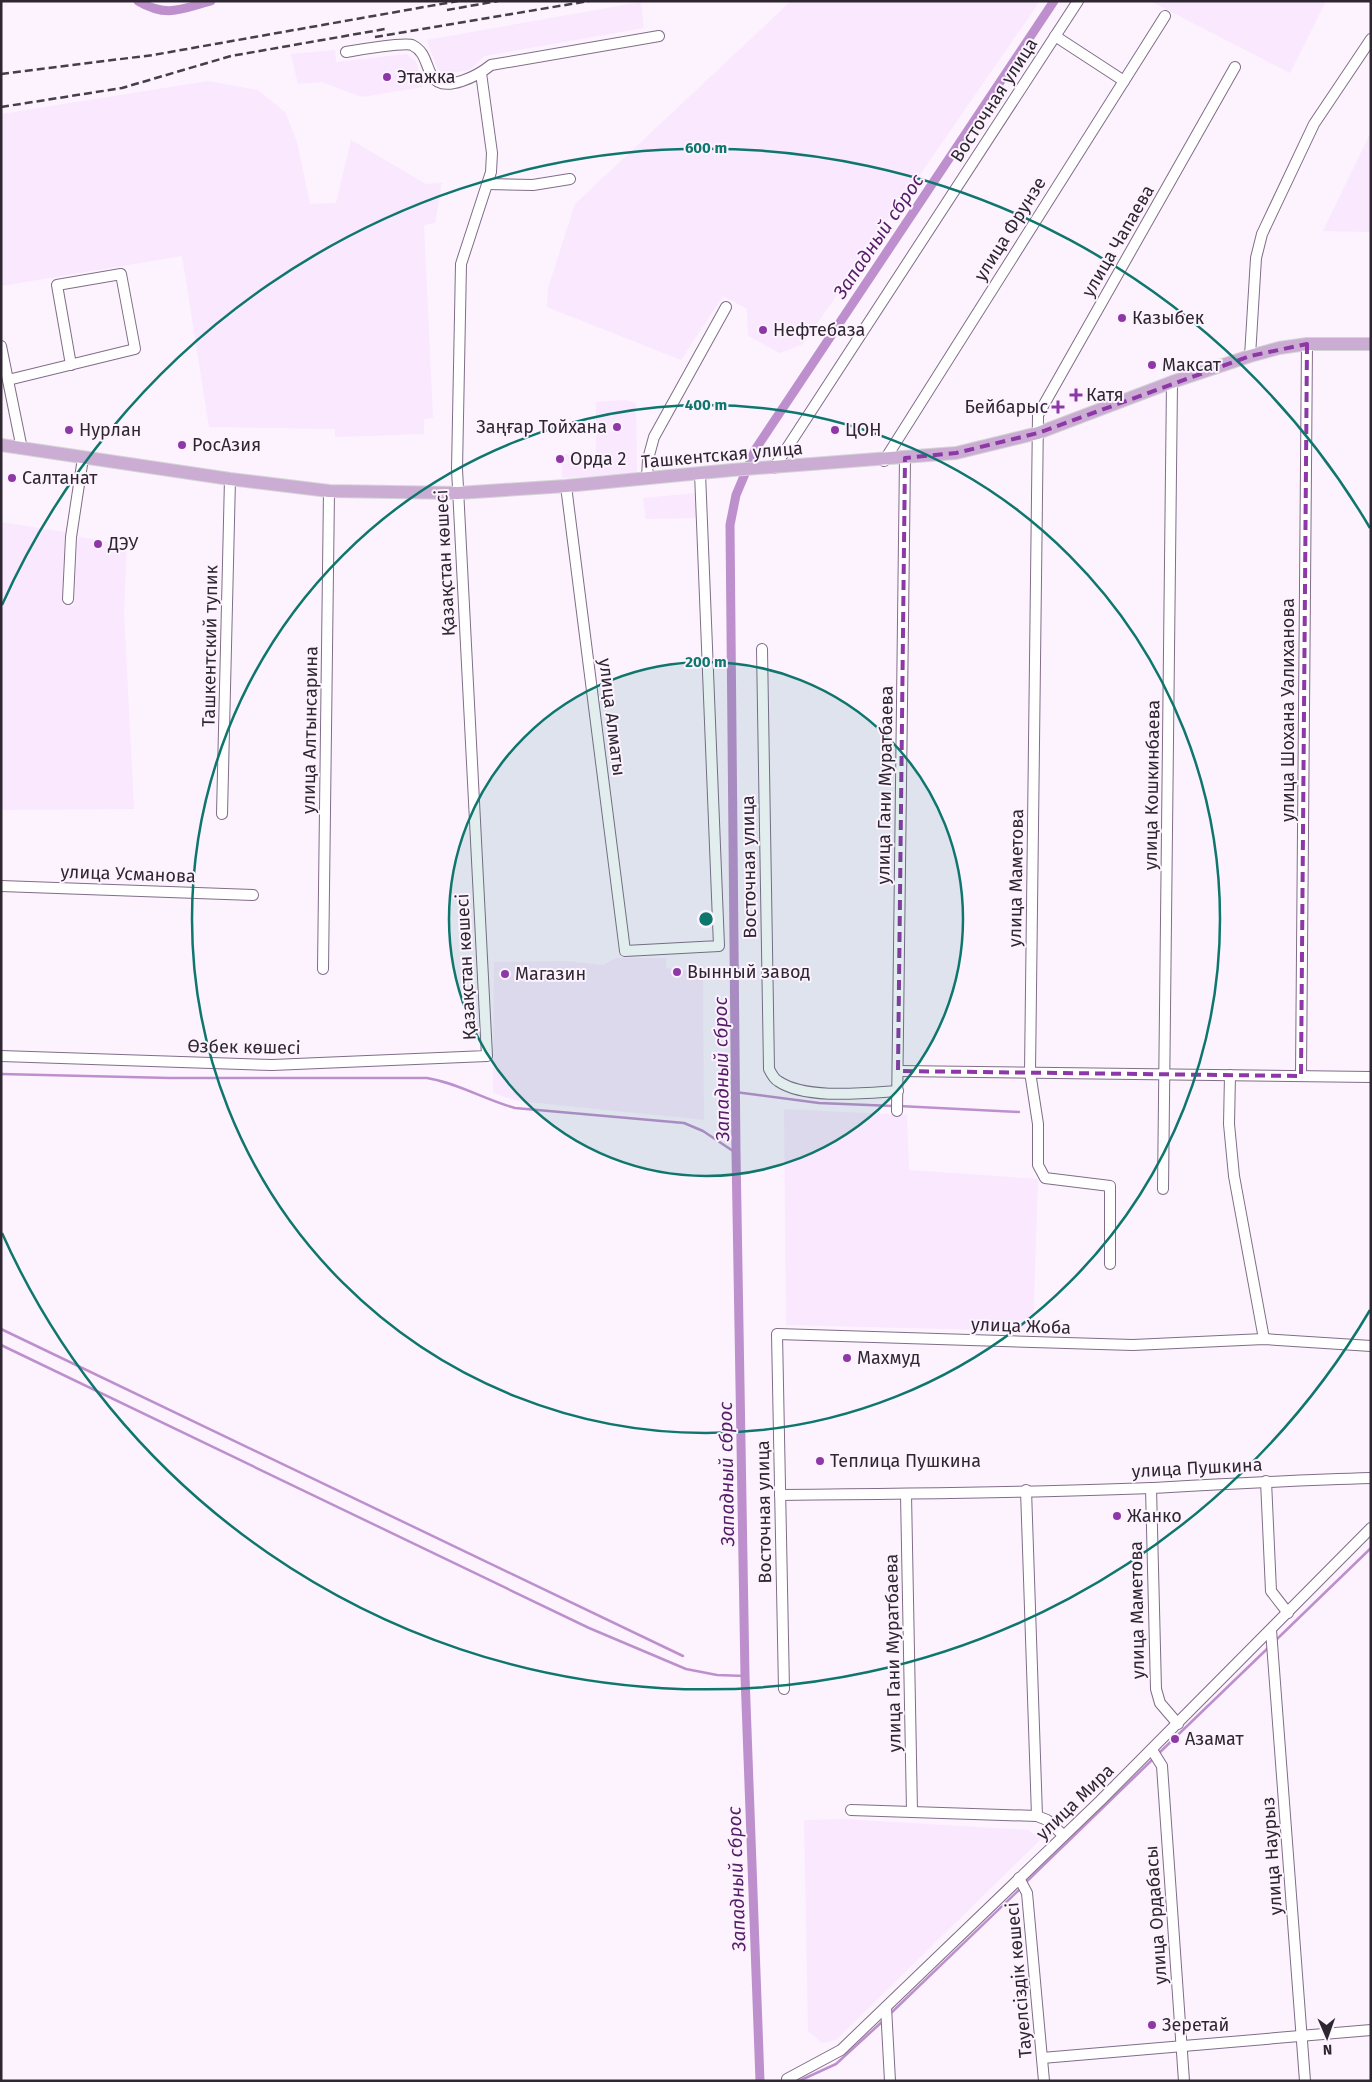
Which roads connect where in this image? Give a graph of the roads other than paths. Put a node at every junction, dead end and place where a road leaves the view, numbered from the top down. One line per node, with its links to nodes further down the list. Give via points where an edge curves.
1 (1078, 1): 4 (street, Восточная улица)
2 (1165, 16): 9 (street, улица Фрунзе)
3 (659, 36): 8 (street, via 491,65)
4 (1054, 36): 9 (street); 26 (street, Восточная улица)
5 (1371, 39): 16 (street, via 1314,124 1262,234 1256,258)
6 (346, 52): 8 (street, via 410,44 422,51 433,78 444,84 469,80)
7 (1235, 67): 20 (street, улица Чапаева, via 1038,415)
8 (481, 73): 11 (street, Қазақстан көшесі, via 492,154)
9 (1124, 81): 25 (street, улица Фрунзе)
10 (570, 179): 11 (street, via 533,185)
11 (487, 184): 32 (street, Қазақстан көшесі, via 462,264)
12 (726, 307): 28 (street, via 654,437)
13 (1307, 344): 14 (main road, Ташкентская улица); 16 (main road, Ташкентская улица); 46 (street, улица Шохана Уалиханова)
14 (1371, 344)
15 (1, 346): 18 (street)
16 (1250, 356): 19 (main road, Ташкентская улица)
17 (71, 364): 17 (street, via 135,349 121,274 57,285); 18 (street)
18 (8, 380): 22 (street)
19 (1172, 382): 20 (main road, Ташкентская улица); 44 (street, улица Кошкинбаева)
20 (1038, 433): 24 (main road, Ташкентская улица, via 956,453); 43 (street, улица Маметова)
21 (1, 445): 22 (main road, Ташкентская улица)
22 (22, 449): 23 (main road, Ташкентская улица)
23 (83, 458): 29 (main road, Ташкентская улица); 33 (street, via 70,537)
24 (905, 458): 25 (main road, Ташкентская улица); 42 (street, улица Гани Муратбаева)
25 (884, 460): 26 (main road, Ташкентская улица)
26 (768, 468): 27 (main road, Ташкентская улица)
27 (700, 473): 28 (main road, Ташкентская улица); 38 (street, Восточная улица, via 719,946)
28 (647, 478): 30 (main road, Ташкентская улица)
29 (230, 479): 31 (main road, Ташкентская улица); 35 (street, Ташкентский тупик)
30 (566, 486): 32 (main road, Ташкентская улица); 38 (street, улица Алматы)
31 (329, 491): 32 (main road, Ташкентская улица); 39 (street, улица Алтынсарина)
32 (458, 493): 41 (street, Қазақстан көшесі)
33 (68, 599)
34 (762, 648): 48 (street, Восточная улица, via 769,1069 777,1081 826,1094)
35 (222, 814)
36 (1, 886): 37 (street, улица Усманова)
37 (253, 895)
38 (625, 951)
39 (323, 969)
40 (1, 1056): 41 (street, Өзбек көшесі, via 272,1065)
41 (487, 1056)
42 (898, 1070): 43 (street); 48 (street, улица Гани Муратбаева)
43 (1030, 1072): 44 (street); 51 (street, улица Маметова, via 1038,1124 1038,1165 1045,1178 1110,1186)
44 (1166, 1074): 45 (street); 50 (street, улица Кошкинбаева)
45 (1230, 1075): 46 (street); 53 (street, via 1229,1124 1234,1176)
46 (1301, 1076): 47 (street)
47 (1371, 1077)
48 (898, 1091): 49 (street, улица Гани Муратбаева)
49 (897, 1111)
50 (1163, 1189)
51 (1110, 1264)
52 (777, 1334): 53 (street, улица Жоба, via 1133,1345); 60 (street, Восточная улица)
53 (1264, 1340): 54 (street, улица Жоба)
54 (1371, 1346)
55 (1371, 1478): 56 (street, улица Пушкина)
56 (1266, 1481): 57 (street, улица Пушкина); 62 (street, via 1271,1591)
57 (1151, 1488): 58 (street, улица Пушкина); 65 (street, улица Маметова, via 1156,1689 1160,1703)
58 (1026, 1490): 59 (street, улица Пушкина); 69 (street)
59 (906, 1494): 60 (street, улица Пушкина); 68 (street, улица Гани Муратбаева)
60 (780, 1495): 64 (street, Восточная улица)
61 (1371, 1528): 62 (street, улица Мира)
62 (1288, 1613): 63 (street, улица Мира)
63 (1272, 1630): 65 (street, улица Мира); 74 (street, улица Наурыз)
64 (784, 1689)
65 (1178, 1724): 66 (street, улица Мира)
66 (1152, 1750): 70 (street, улица Мира); 75 (street, улица Ордабасы, via 1162,1766)
67 (851, 1810): 68 (street)
68 (912, 1811): 69 (street)
69 (1037, 1816): 70 (street, via 1047,1820)
70 (1063, 1835): 71 (street, улица Мира)
71 (1019, 1878): 72 (street, улица Мира); 76 (street, Тауелсіздік көшесі, via 1027,1893)
72 (886, 2007): 77 (street, улица Мира, via 842,2050); 78 (street)
73 (1371, 2030): 74 (street)
74 (1302, 2036): 75 (street); 81 (street, улица Наурыз)
75 (1181, 2046): 76 (street); 80 (street, улица Ордабасы)
76 (1042, 2058): 79 (street, Тауелсіздік көшесі)
77 (787, 2079)
78 (890, 2081)
79 (1044, 2081)
80 (1184, 2081)
81 (1305, 2081)

